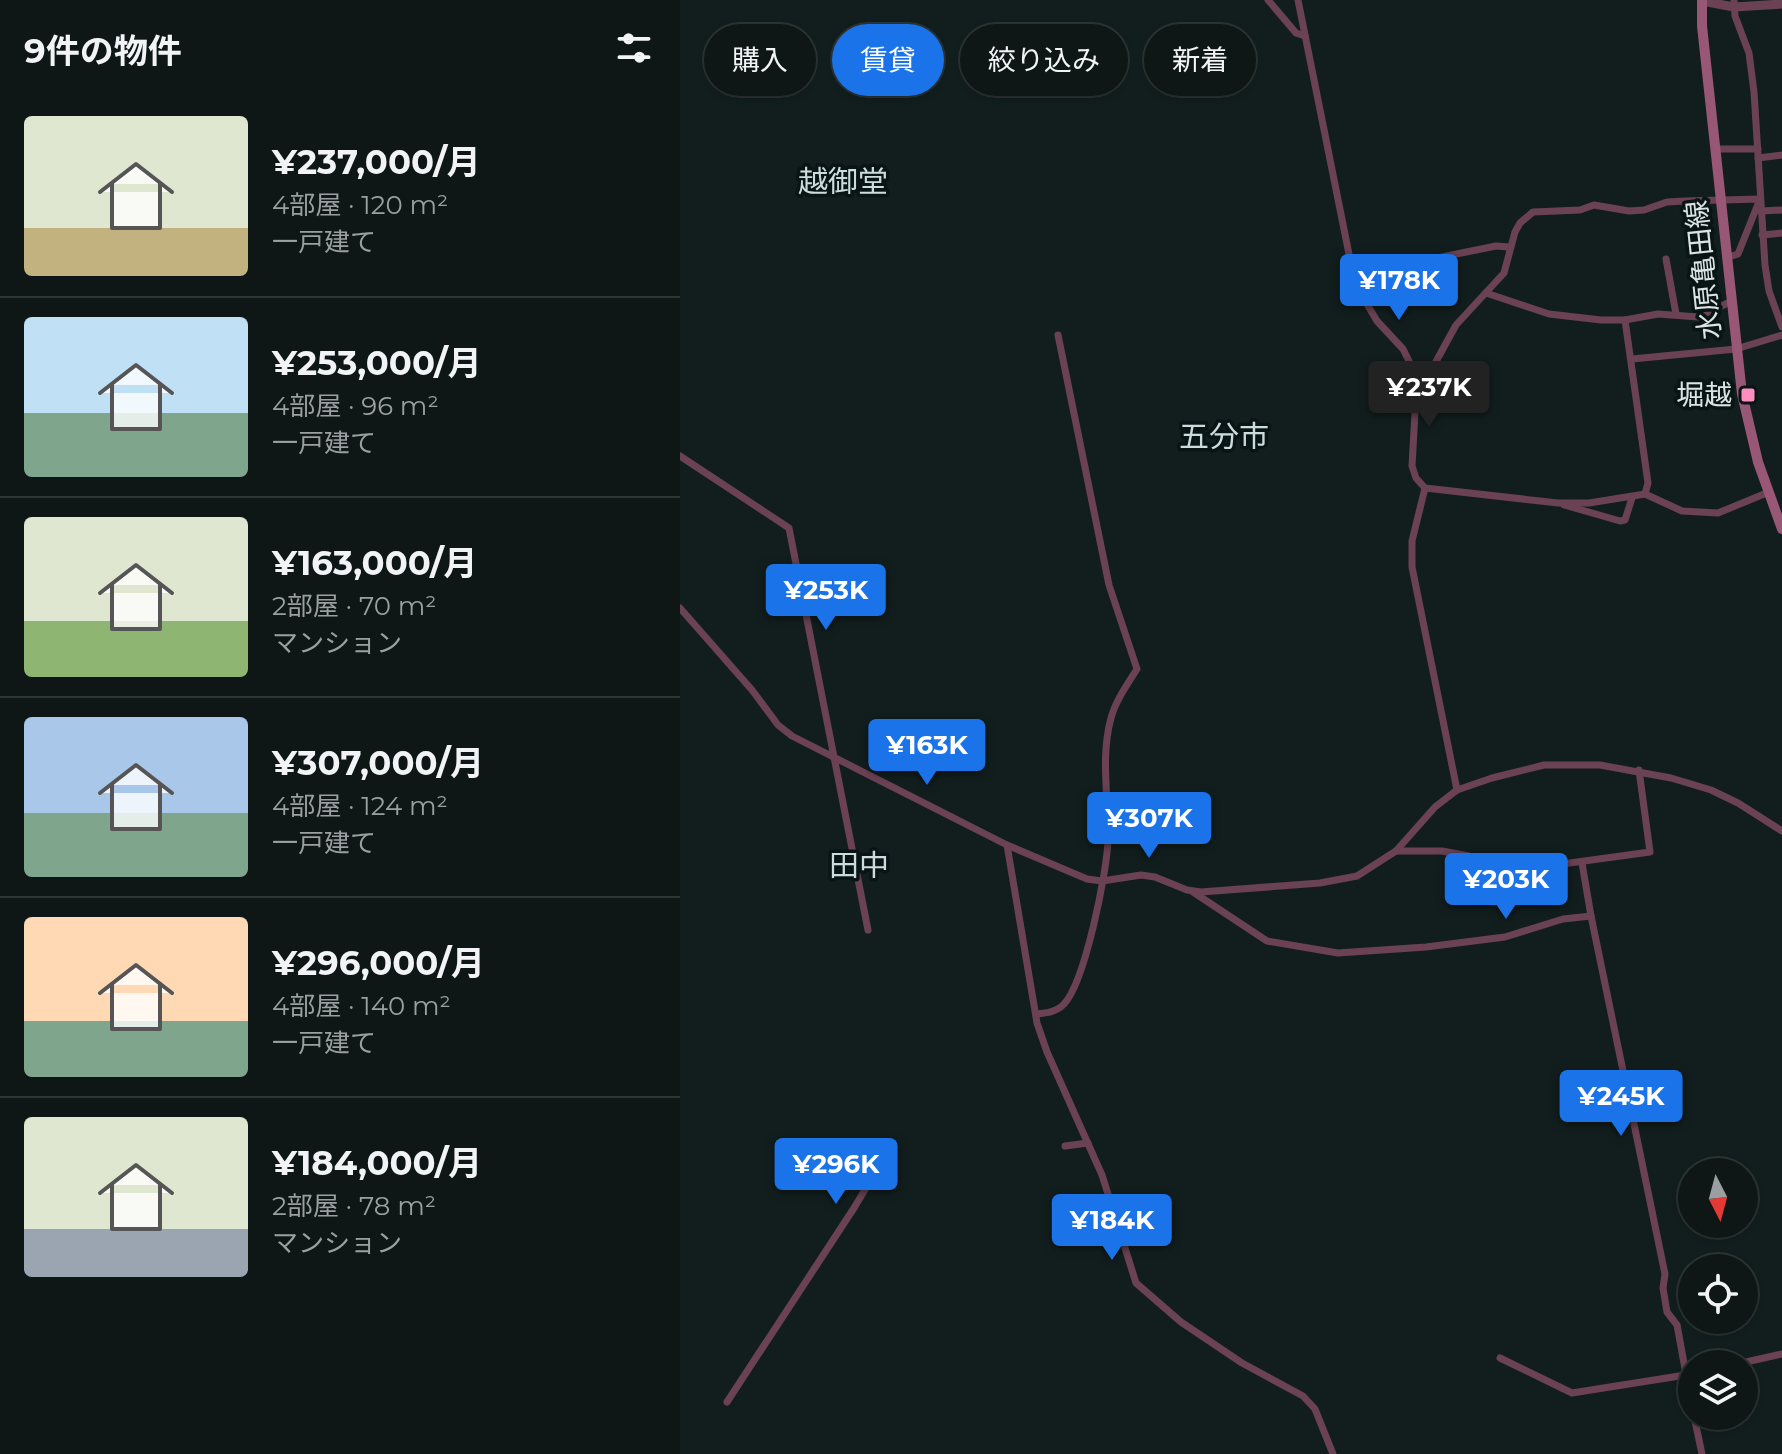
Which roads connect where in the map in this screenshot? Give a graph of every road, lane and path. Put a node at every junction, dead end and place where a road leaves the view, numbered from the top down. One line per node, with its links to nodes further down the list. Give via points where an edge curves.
1 (1268, 0): 6 (street, via 1296,33)
2 (1298, 0): 6 (street)
3 (1701, 0): 4 (street); 7 (main road, 水原亀田線)
4 (1734, 3): 5 (street); 8 (street, via 1749,53)
5 (1782, 4)
6 (1305, 36): 19 (street)
7 (1715, 149): 8 (street); 10 (main road, 水原亀田線)
8 (1758, 153): 9 (street); 11 (street)
9 (1782, 155)
10 (1719, 199): 11 (street); 16 (street, via 1667,202 1644,210 1594,205 1533,212 1520,223); 17 (main road, 水原亀田線)
11 (1760, 199): 13 (street); 17 (street, via 1738,254)
12 (1782, 210): 13 (street)
13 (1761, 211): 15 (street)
14 (1782, 233): 15 (street)
15 (1762, 235): 24 (street, via 1769,291)
16 (1509, 247): 19 (street); 20 (street, via 1504,273)
17 (1726, 258): 21 (main road, 水原亀田線)
18 (1666, 259): 22 (street)
19 (1353, 275): 29 (street, via 1363,302 1403,349)
20 (1486, 293): 23 (street, via 1568,318); 29 (street, via 1456,325 1433,367)
21 (1730, 302): 22 (street, via 1698,317); 27 (main road, 水原亀田線)
22 (1676, 314): 23 (street)
23 (1625, 320): 28 (street)
24 (1782, 327)
25 (1058, 335): 45 (street, via 1109,585 1137,669 1110,720)
26 (1782, 335): 27 (street)
27 (1736, 349): 28 (street); 32 (main road, 水原亀田線, via 1749,430)
28 (1632, 359): 33 (street, via 1648,483)
29 (1417, 377): 31 (street, via 1412,466)
30 (680, 456): 38 (street, via 789,528)
31 (1425, 488): 35 (street); 40 (street, via 1412,541 1412,567)
32 (1769, 492): 33 (street, via 1718,513 1682,511); 36 (main road, 水原亀田線)
33 (1645, 494): 34 (street)
34 (1632, 498): 35 (street); 35 (street, via 1620,521)
35 (1558, 503)
36 (1782, 529)
37 (680, 608): 38 (street, via 778,725)
38 (834, 758): 42 (street); 48 (street)
39 (1639, 770): 40 (street, via 1551,764); 41 (street, via 1711,790); 44 (street, via 1650,852)
40 (1457, 790): 43 (street)
41 (1782, 831)
42 (1007, 845): 45 (street); 49 (street)
43 (1396, 851): 44 (street, via 1442,851 1511,871); 46 (street, via 1357,876 1335,882)
44 (1582, 863): 47 (street)
45 (1103, 881): 46 (street, via 1141,875); 49 (street, via 1081,970 1067,1001)
46 (1191, 891): 47 (street, via 1267,941 1338,953 1505,937)
47 (1591, 916): 53 (street, via 1665,1274 1667,1312 1677,1325)
48 (868, 930)
49 (1036, 1014): 50 (street, via 1047,1052)
50 (1088, 1143): 51 (street); 60 (street, via 1136,1283 1181,1322 1303,1396 1315,1409)
51 (1065, 1146)
52 (888, 1151): 58 (street)
53 (1683, 1350)
54 (1782, 1354): 56 (street)
55 (1500, 1358): 57 (street, via 1572,1393)
56 (1758, 1359)
57 (1678, 1376)
58 (727, 1402)
59 (1697, 1430): 61 (street)
60 (1333, 1454)
61 (1702, 1454)

